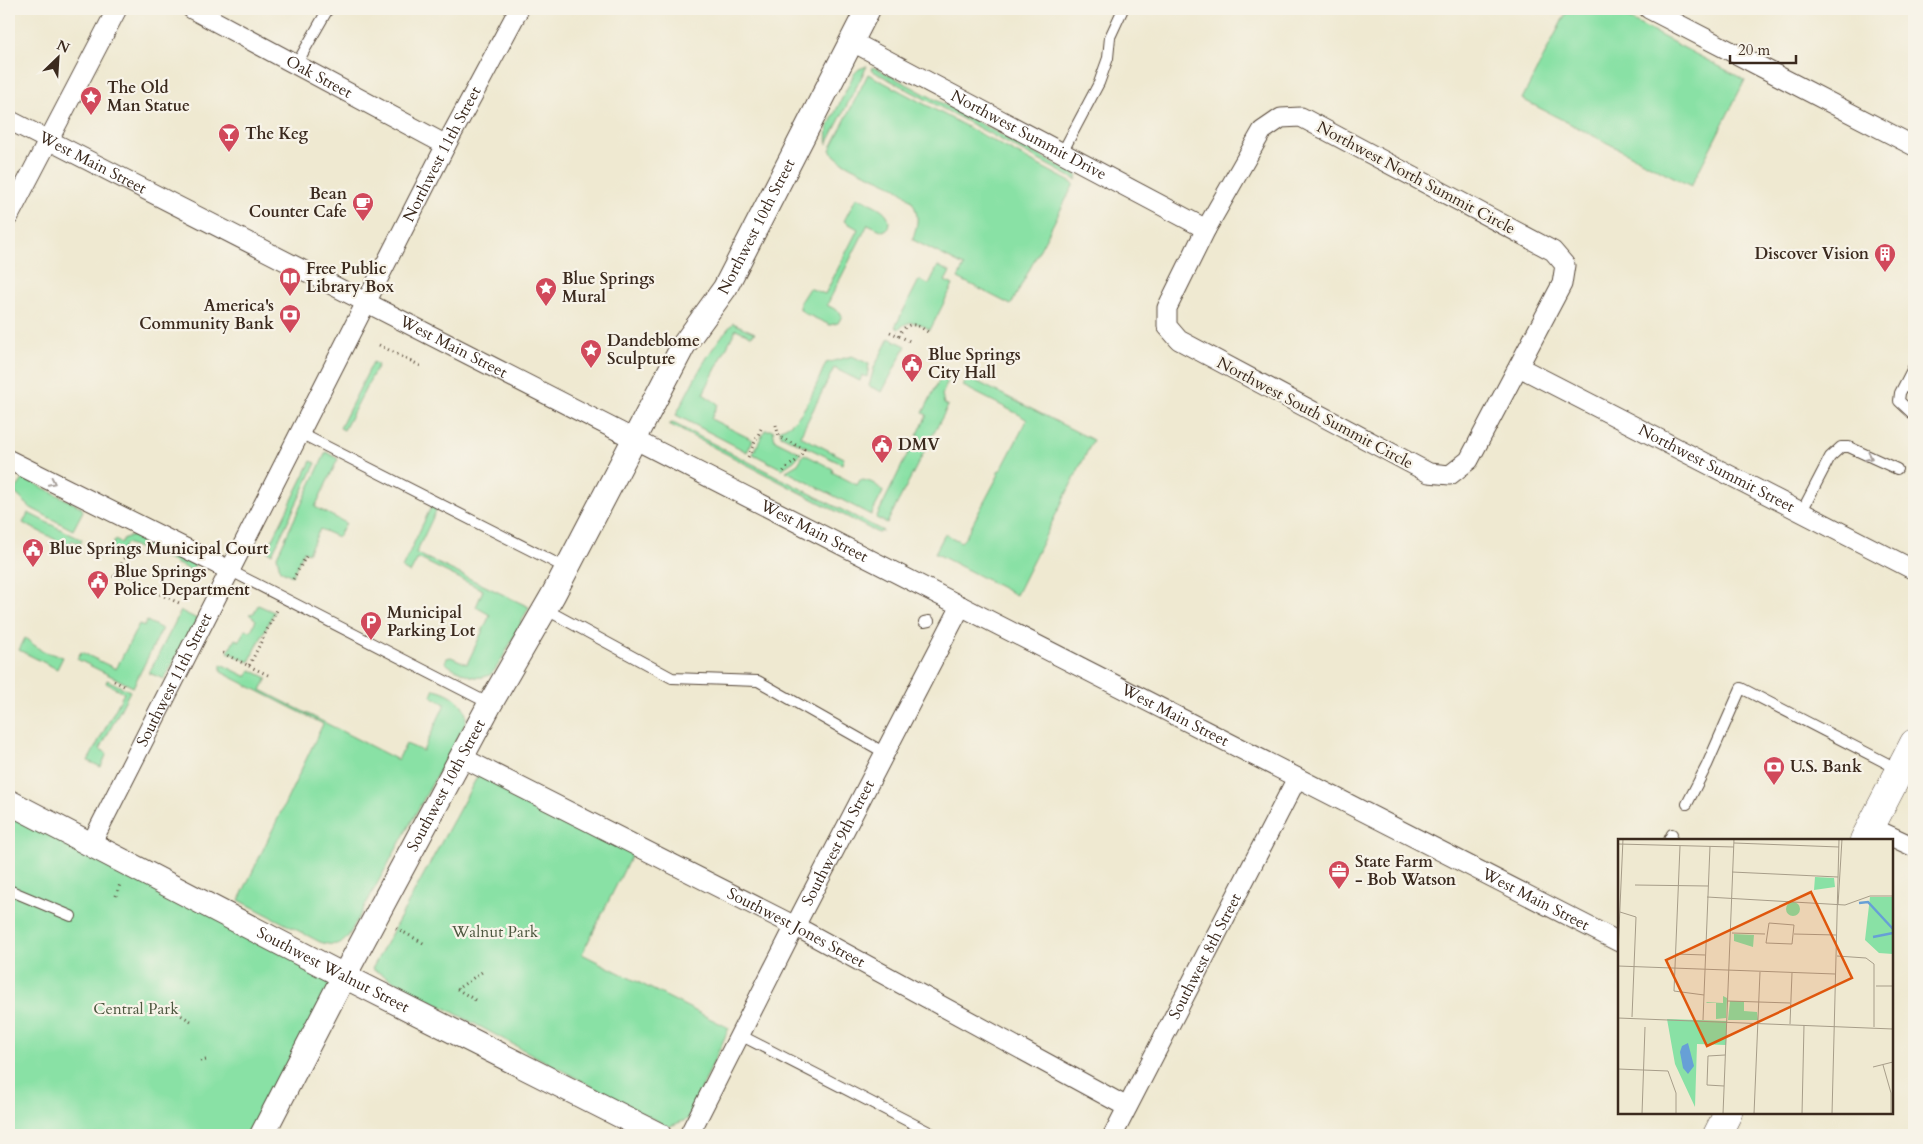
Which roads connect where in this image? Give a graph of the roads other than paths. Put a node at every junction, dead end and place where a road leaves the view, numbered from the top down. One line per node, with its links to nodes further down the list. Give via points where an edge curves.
1 (117, 9): 11 (street)
2 (192, 9): 9 (street, Oak Street)
3 (328, 9): 9 (lane)
4 (868, 9): 8 (street, Northwest 10th Street)
5 (1122, 9): 14 (lane, via 1110,37 1108,58 1099,83)
6 (1649, 9): 13 (street)
7 (514, 10): 12 (street, Northwest 11th Street)
8 (850, 42): 14 (street, Northwest Summit Drive); 22 (street, Northwest 10th Street, via 725,288 683,346)
9 (296, 65): 12 (street, Oak Street)
10 (9, 120): 11 (street, West Main Street)
11 (48, 140): 15 (street); 17 (street, West Main Street)
12 (446, 145): 17 (street, Northwest 11th Street)
13 (1914, 146)
14 (1062, 153): 16 (street, Northwest Summit Drive)
15 (9, 216)
16 (1206, 229): 19 (street, Northwest South Summit Circle, via 1167,308 1167,326 1179,340 1428,473 1450,475 1469,460); 19 (street, Northwest North Summit Circle, via 1262,131 1281,118 1301,117 1553,251 1565,265 1562,284)
17 (366, 302): 21 (street, Southwest 11th Street); 22 (street, West Main Street)
18 (1914, 366): 20 (lane, via 1899,401)
19 (1519, 367): 25 (street, Northwest Summit Street)
20 (1914, 414)
21 (300, 433): 26 (lane); 28 (street, Southwest 11th Street)
22 (635, 439): 26 (street, Southwest 10th Street); 29 (street, West Main Street)
23 (9, 460): 28 (street, one-way to 28)
24 (1897, 469): 25 (lane, one-way to 24, via 1830,457 1840,447 1849,447)
25 (1802, 511): 27 (street, Northwest Summit Street)
26 (566, 568): 30 (street, Southwest 10th Street)
27 (1914, 570)
28 (231, 571): 31 (lane); 42 (street, Southwest 11th Street)
29 (961, 606): 33 (street, Southwest 9th Street); 36 (street, West Main Street)
30 (545, 609): 31 (street, Southwest 10th Street); 33 (lane, via 672,678 758,681)
31 (490, 704): 34 (street, Southwest 10th Street)
32 (1914, 743): 35 (main road)
33 (885, 753): 46 (street, Southwest 9th Street)
34 (461, 757): 46 (street, Southwest Jones Street); 48 (street, Southwest 10th Street)
35 (1900, 770): 38 (lane, via 1741,688); 39 (main road)
36 (1298, 778): 47 (street, West Main Street); 50 (street, Southwest 8th Street)
37 (9, 802): 42 (street, Southwest Walnut Street)
38 (1688, 804)
39 (1867, 834): 40 (street)
40 (1885, 839)
41 (1893, 841): 43 (street)
42 (91, 844): 48 (street, Southwest Walnut Street)
43 (1914, 847)
44 (9, 890): 45 (lane)
45 (71, 916)
46 (795, 926): 49 (street, Southwest 9th Street); 50 (street, Southwest Jones Street)
47 (1618, 941)
48 (344, 976): 52 (street, Southwest 10th Street); 53 (street, Southwest Walnut Street)
49 (740, 1035): 54 (street, Southwest 9th Street); 55 (lane)
50 (1127, 1107): 56 (street, Southwest 8th Street)
51 (1728, 1114): 57 (main road)
52 (262, 1135)
53 (659, 1135)
54 (689, 1135)
55 (935, 1135)
56 (1113, 1135)
57 (1717, 1135)

